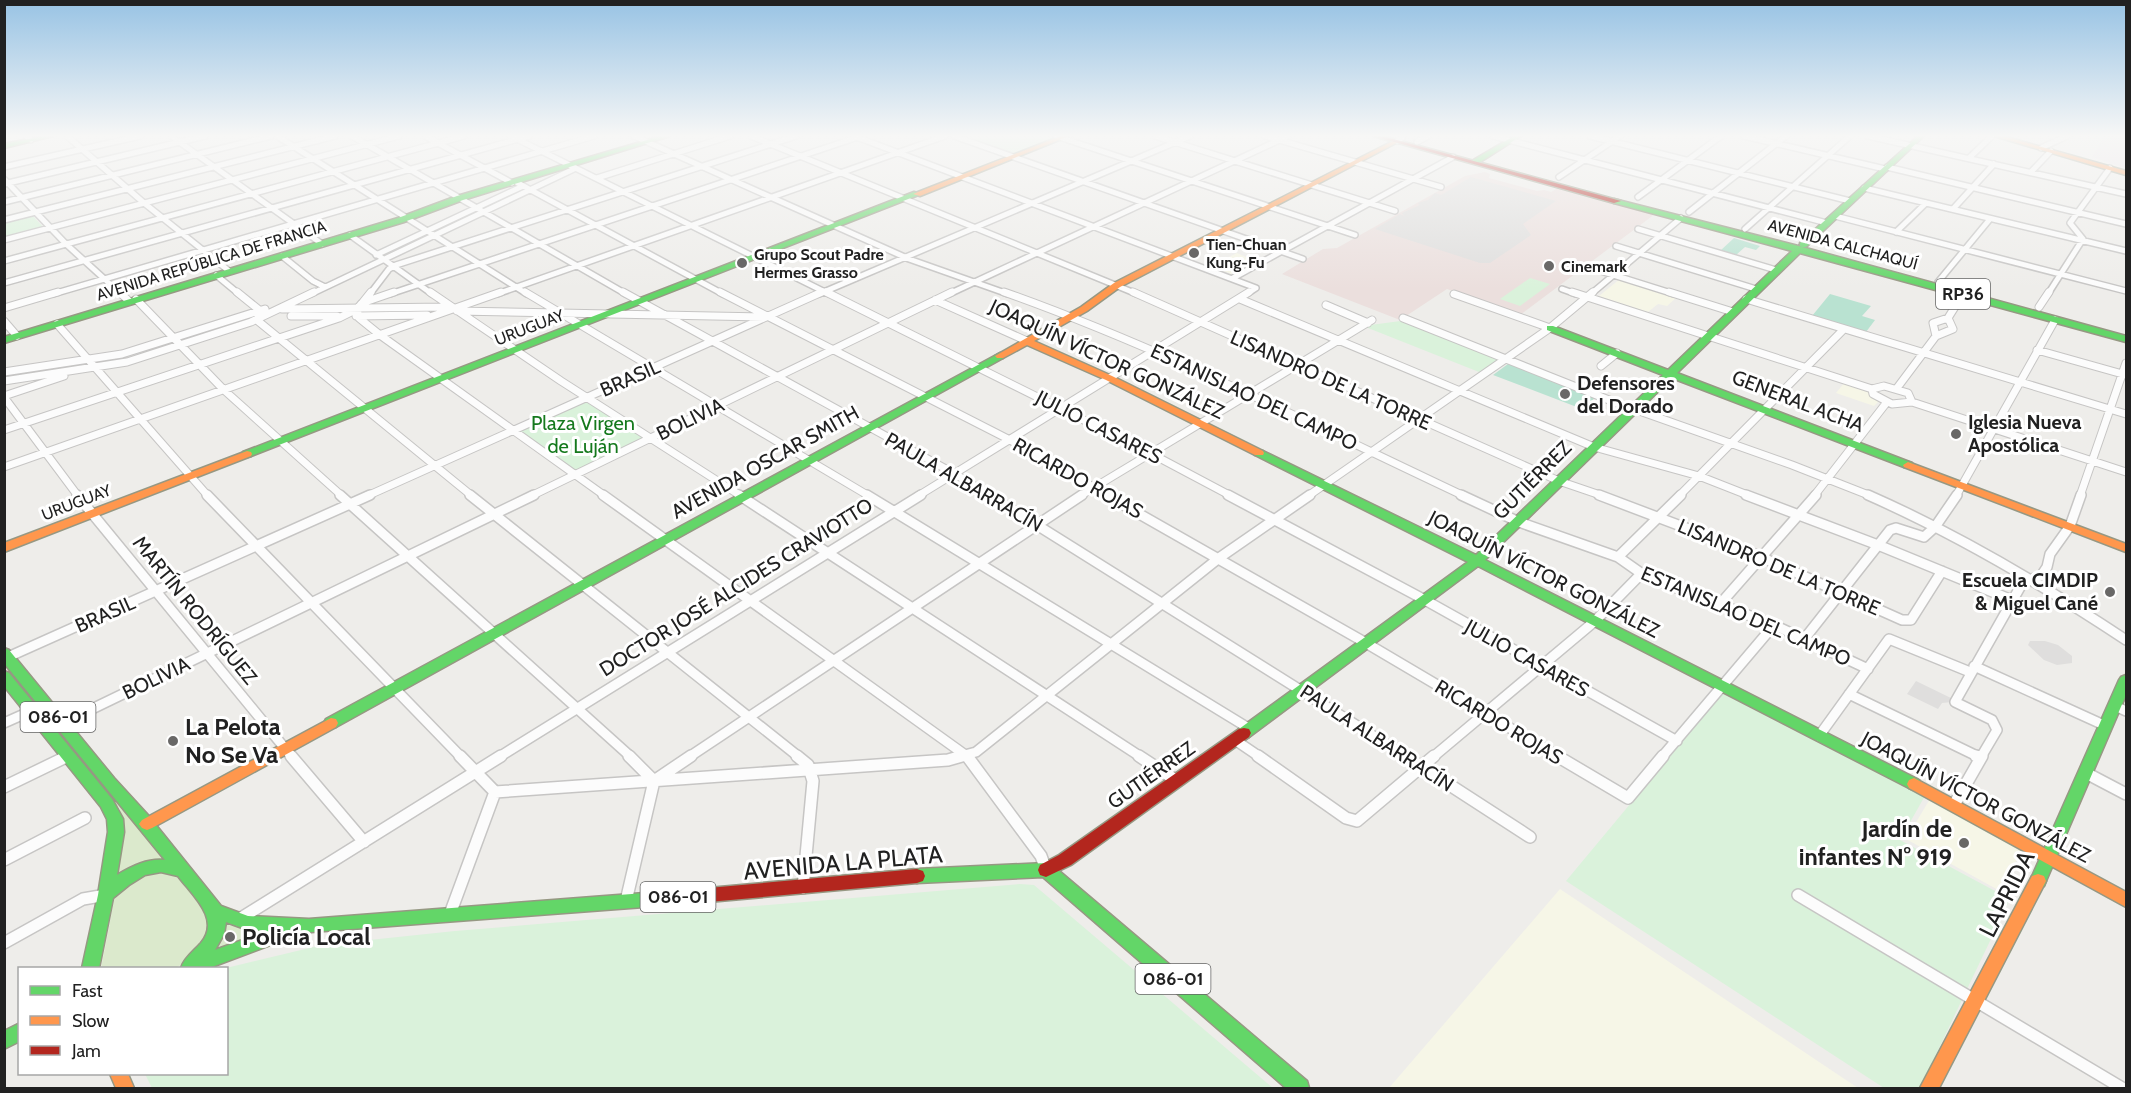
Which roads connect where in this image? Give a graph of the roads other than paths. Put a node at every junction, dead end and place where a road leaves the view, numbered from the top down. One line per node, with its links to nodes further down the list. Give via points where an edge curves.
1 (10, 187): 47 (street)
2 (66, 187): 47 (street)
3 (126, 187): 40 (street)
4 (137, 187): 40 (street)
5 (203, 187): 54 (street)
6 (243, 187): 42 (street)
7 (273, 187): 42 (street)
8 (345, 187): 61 (street)
9 (360, 187): 48 (street)
10 (417, 187): 48 (street)
11 (439, 187): 49 (street, PAULA ALBARRACÍN)
12 (511, 187): 49 (main road, AVENIDA REPÚBLICA DE FRANCIA)
13 (517, 187): 63 (street)
14 (524, 187): 64 (street, RICARDO ROJAS)
15 (614, 187): 41 (street, JULIO CASARES)
16 (639, 187): 41 (street)
17 (709, 187): 58 (street)
18 (750, 187): 45 (street, ESTANISLAO DEL CAMPO)
19 (800, 187): 45 (street)
20 (877, 187): 50 (street, LISANDRO DE LA TORRE)
21 (936, 187): 50 (main road, URUGUAY)
22 (988, 187): 55 (street)
23 (1069, 187): 55 (street, BRASIL)
24 (1100, 187): 53 (street)
25 (1175, 187): 53 (street, BOLIVIA)
26 (1212, 187): 59 (street)
27 (1308, 187): 59 (main road, AVENIDA OSCAR SMITH)
28 (1318, 187): 56 (street)
29 (1398, 187): 56 (street)
30 (1579, 187): 68 (main road, AVENIDA CALCHAQUÍ / RP36)
31 (1589, 187): 85 (main road, AVENIDA CALCHAQUÍ / RP36)
32 (1651, 187): 46 (street)
33 (1692, 187): 43 (street)
34 (1721, 187): 43 (street)
35 (1791, 187): 60 (street)
36 (1796, 187): 51 (street)
37 (1973, 187): 62 (street); 66 (street)
38 (2095, 187): 44 (street); 66 (street)
39 (1864, 188): 51 (main road, GUTIÉRREZ); 57 (street)
40 (129, 189): 54 (street); 67 (street)
41 (624, 192): 58 (street, JULIO CASARES); 64 (street)
42 (251, 193): 61 (street); 69 (street)
43 (1714, 193): 60 (street); 68 (street)
44 (2127, 194)
45 (773, 197): 76 (street); 79 (street, ESTANISLAO DEL CAMPO)
46 (1638, 197)
47 (21, 198): 52 (street); 67 (street)
48 (377, 198): 70 (street); 74 (street)
49 (460, 198): 63 (street, PAULA ALBARRACÍN); 70 (main road, AVENIDA REPÚBLICA DE FRANCIA)
50 (905, 199): 79 (main road, URUGUAY); 83 (street, LISANDRO DE LA TORRE)
51 (1850, 201): 71 (main road, GUTIÉRREZ)
52 (4, 202)
53 (1142, 202): 77 (street, BOLIVIA); 86 (street)
54 (144, 203): 69 (street); 81 (street)
55 (1032, 203): 77 (street); 83 (street, BRASIL)
56 (1370, 203): 65 (street); 80 (street)
57 (1926, 203): 62 (street); 87 (street)
58 (653, 206): 76 (street, JULIO CASARES); 78 (street)
59 (1270, 207): 80 (street); 86 (main road, AVENIDA OSCAR SMITH)
60 (1768, 207): 71 (street); 85 (street)
61 (272, 208): 74 (street); 88 (street)
62 (1953, 209): 72 (street)
63 (480, 210): 82 (street, PAULA ALBARRACÍN); 89 (street)
64 (565, 210): 78 (street, RICARDO ROJAS); 82 (street)
65 (1395, 211)
66 (2078, 212): 75 (street); 94 (street, via 2070,224 2082,236)
67 (35, 213): 73 (street); 81 (street)
68 (1685, 215): 92 (street); 101 (main road, AVENIDA CALCHAQUÍ / RP36)
69 (163, 218): 88 (street); 95 (street)
70 (408, 218): 89 (street); 91 (main road, AVENIDA REPÚBLICA DE FRANCIA)
71 (1831, 219): 87 (street); 101 (main road, GUTIÉRREZ)
72 (1990, 219): 94 (street); 103 (street)
73 (4, 220)
74 (293, 222): 96 (street); 102 (street)
75 (2127, 224)
76 (692, 225): 98 (street); 110 (street, JULIO CASARES)
77 (1091, 225): 105 (street, BOLIVIA); 108 (street)
78 (593, 226): 97 (street); 98 (street, RICARDO ROJAS)
79 (835, 226): 110 (main road, URUGUAY); 112 (street, ESTANISLAO DEL CAMPO)
80 (1328, 226): 90 (street); 104 (street)
81 (50, 228): 93 (street); 95 (street)
82 (511, 228): 97 (street, PAULA ALBARRACÍN); 100 (street)
83 (976, 228): 105 (street, LISANDRO DE LA TORRE); 112 (street, BRASIL)
84 (1638, 229): 92 (street)
85 (1745, 229): 101 (main road, AVENIDA CALCHAQUÍ / RP36)
86 (1223, 231): 104 (street); 108 (main road, AVENIDA OSCAR SMITH)
87 (1896, 232): 103 (street)
88 (182, 233): 102 (street); 114 (street)
89 (432, 233): 100 (street); 111 (street)
90 (1355, 235)
91 (350, 236): 96 (main road, AVENIDA REPÚBLICA DE FRANCIA); 111 (street)
92 (1660, 236): 107 (street); 120 (street)
93 (4, 240)
94 (2081, 241): 106 (street); 122 (street)
95 (66, 244): 114 (street); 115 (street)
96 (322, 244): 109 (main road, AVENIDA REPÚBLICA DE FRANCIA)
97 (538, 245): 116 (street); 117 (street, PAULA ALBARRACÍN)
98 (631, 246): 117 (street); 127 (street, RICARDO ROJAS)
99 (1616, 246): 107 (street)
100 (453, 247): 116 (street); 118 (street)
101 (1801, 247): 120 (main road, GUTIÉRREZ); 129 (main road, AVENIDA CALCHAQUÍ / RP36); 140 (main road, AVENIDA CALCHAQUÍ / RP36)
102 (202, 249): 121 (street); 125 (street)
103 (1964, 249): 122 (street); 129 (street)
104 (1282, 251): 113 (street); 126 (street)
105 (1035, 252): 128 (street, BOLIVIA); 132 (street, LISANDRO DE LA TORRE)
106 (2127, 252)
107 (1638, 253): 124 (street); 136 (street)
108 (1174, 255): 126 (street); 132 (main road, AVENIDA OSCAR SMITH)
109 (282, 256): 121 (main road, AVENIDA REPÚBLICA DE FRANCIA); 133 (street)
110 (756, 256): 127 (main road, URUGUAY); 137 (street, JULIO CASARES)
111 (379, 258): 118 (street); 133 (street)
112 (904, 258): 128 (street, ESTANISLAO DEL CAMPO); 137 (street, BRASIL)
113 (1303, 259)
114 (84, 260): 125 (street); 130 (street)
115 (4, 261)
116 (480, 264): 131 (street); 134 (street)
117 (575, 266): 134 (street); 146 (street, PAULA ALBARRACÍN)
118 (392, 267): 131 (street); 151 (street)
119 (1588, 267): 124 (street)
120 (1776, 270): 136 (main road, GUTIÉRREZ)
121 (229, 271): 123 (main road, AVENIDA REPÚBLICA DE FRANCIA)
122 (2061, 274): 138 (street); 148 (street)
123 (216, 275): 144 (main road, AVENIDA REPÚBLICA DE FRANCIA); 155 (street)
124 (1612, 275): 141 (street); 154 (street)
125 (104, 278): 144 (street); 149 (street)
126 (1233, 278): 142 (street, DOCTOR JOSÉ ALCIDES CRAVIOTTO, via 1256,288)
127 (696, 280): 146 (main road, URUGUAY); 162 (street, RICARDO ROJAS)
128 (973, 282): 145 (street, BOLIVIA); 161 (street, ESTANISLAO DEL CAMPO)
129 (1938, 282): 173 (main road, AVENIDA CALCHAQUÍ / RP36)
130 (4, 283)
131 (417, 285): 151 (street); 152 (street)
132 (1117, 285): 161 (main road, AVENIDA OSCAR SMITH); 168 (street, LISANDRO DE LA TORRE)
133 (325, 287): 150 (street)
134 (516, 287): 152 (street); 153 (street)
135 (1562, 289): 141 (street)
136 (1756, 290): 143 (main road, GUTIÉRREZ)
137 (825, 291): 162 (street, BRASIL); 167 (street, JULIO CASARES)
138 (2127, 291)
139 (1454, 294): 171 (street, GENERAL ACHA)
140 (1963, 294): 164 (street); 165 (main road, AVENIDA CALCHAQUÍ / RP36)
141 (1587, 297): 171 (street); 175 (street)
142 (1240, 299): 168 (street, DOCTOR JOSÉ ALCIDES CRAVIOTTO); 182 (street)
143 (1746, 299): 154 (main road, GUTIÉRREZ); 172 (street)
144 (133, 300): 169 (main road, AVENIDA REPÚBLICA DE FRANCIA); 178 (street)
145 (935, 300): 167 (street, BOLIVIA); 183 (street, JOAQUÍN VÍCTOR GONZÁLEZ)
146 (640, 302): 156 (main road, URUGUAY); 157 (street, PAULA ALBARRACÍN)
147 (1326, 306): 182 (street, via 1370,321)
148 (2039, 307)
149 (4, 308)
150 (280, 309): 151 (street); 155 (street); 155 (street)
151 (359, 309): 152 (street); 159 (street); 160 (street); 174 (street)
152 (452, 309): 153 (street); 160 (street); 187 (street)
153 (557, 312): 156 (street); 170 (street)
154 (1733, 312): 175 (main road, GUTIÉRREZ)
155 (259, 313): 178 (street); 179 (street); 185 (street)
156 (610, 313): 157 (street); 170 (main road, URUGUAY)
157 (663, 314): 162 (street); 184 (street, PAULA ALBARRACÍN)
158 (291, 316): 159 (street)
159 (345, 316): 179 (street)
160 (430, 316): 174 (street)
161 (1072, 316): 183 (main road, AVENIDA OSCAR SMITH); 188 (street, ESTANISLAO DEL CAMPO)
162 (768, 317): 184 (street, BRASIL); 186 (street, RICARDO ROJAS)
163 (1403, 318): 192 (street)
164 (1948, 318): 177 (street, via 1933,323); 177 (street, via 1953,329)
165 (2055, 320): 180 (main road, AVENIDA CALCHAQUÍ / RP36); 189 (street)
166 (4, 321): 176 (street)
167 (889, 322): 186 (street, BOLIVIA); 201 (street, JULIO CASARES)
168 (1200, 322): 188 (street, DOCTOR JOSÉ ALCIDES CRAVIOTTO); 197 (street, LISANDRO DE LA TORRE)
169 (57, 324): 176 (main road, AVENIDA REPÚBLICA DE FRANCIA); 193 (street)
170 (579, 325): 187 (main road, URUGUAY); 202 (street)
171 (1550, 328): 191 (main road, GENERAL ACHA); 192 (street)
172 (1844, 329): 190 (street); 199 (street)
173 (2127, 333)
174 (380, 335): 194 (street); 209 (street)
175 (1709, 335): 199 (street); 205 (main road, GUTIÉRREZ)
176 (18, 336): 181 (main road, AVENIDA REPÚBLICA DE FRANCIA)
177 (1936, 336): 190 (street)
178 (174, 338): 185 (street); 193 (street)
179 (278, 338): 194 (street); 196 (street)
180 (2127, 339)
181 (4, 340)
182 (1338, 340): 197 (street); 215 (street)
183 (1027, 341): 201 (main road, AVENIDA OSCAR SMITH); 208 (main road, JOAQUÍN VÍCTOR GONZÁLEZ)
184 (711, 342): 202 (street, BRASIL); 207 (street, PAULA ALBARRACÍN)
185 (180, 345): 196 (street); 200 (street)
186 (833, 349): 207 (street, BOLIVIA); 219 (street, RICARDO ROJAS)
187 (514, 350): 209 (main road, URUGUAY); 220 (street)
188 (1154, 350): 208 (street, DOCTOR JOSÉ ALCIDES CRAVIOTTO); 217 (street, ESTANISLAO DEL CAMPO)
189 (2037, 350): 206 (street); 211 (street)
190 (1922, 352): 211 (street); 212 (street)
191 (1617, 353): 198 (street); 205 (main road, GENERAL ACHA)
192 (1506, 359): 215 (street); 226 (street)
193 (87, 360): 200 (street); 204 (street)
194 (306, 361): 214 (street); 225 (street)
195 (2127, 363): 206 (street)
196 (200, 364): 214 (street); 216 (street)
197 (1297, 365): 217 (street); 230 (street, LISANDRO DE LA TORRE)
198 (1601, 366)
199 (1808, 367): 213 (street); 228 (street)
200 (94, 368): 203 (street); 216 (street)
201 (979, 368): 219 (main road, AVENIDA OSCAR SMITH); 224 (street, JULIO CASARES)
202 (651, 369): 220 (street, BRASIL); 223 (street)
203 (74, 371): 210 (street); 218 (street)
204 (4, 372)
205 (1669, 374): 226 (main road, GUTIÉRREZ); 228 (main road, GENERAL ACHA)
206 (2125, 374): 227 (street)
207 (778, 377): 223 (street, BOLIVIA); 234 (street, PAULA ALBARRACÍN)
208 (1109, 378): 224 (street, DOCTOR JOSÉ ALCIDES CRAVIOTTO); 232 (main road, JOAQUÍN VÍCTOR GONZÁLEZ)
209 (442, 379): 225 (main road, URUGUAY); 237 (street)
210 (4, 381)
211 (2020, 382): 227 (street); 235 (street)
212 (1897, 388): 213 (street); 222 (street, via 1908,393)
213 (1872, 389): 221 (street, via 1873,394)
214 (224, 390): 231 (street); 240 (street)
215 (1459, 391): 230 (street); 243 (street)
216 (114, 393): 231 (street); 233 (street)
217 (1247, 394): 232 (street); 244 (street, ESTANISLAO DEL CAMPO)
218 (4, 396): 233 (street, MARTÍN RODRÍGUEZ)
219 (926, 396): 234 (main road, AVENIDA OSCAR SMITH); 239 (street, RICARDO ROJAS)
220 (587, 397): 237 (street, BRASIL); 238 (street)
221 (1887, 402): 222 (street); 242 (street)
222 (1912, 402): 235 (street)
223 (716, 406): 238 (street, BOLIVIA); 247 (street)
224 (1062, 408): 239 (street, DOCTOR JOSÉ ALCIDES CRAVIOTTO); 246 (street, JULIO CASARES)
225 (364, 409): 240 (main road, URUGUAY); 249 (street)
226 (1633, 409): 241 (street); 243 (main road, GUTIÉRREZ)
227 (2110, 409): 229 (street); 248 (street)
228 (1766, 410): 241 (street); 242 (main road, GENERAL ACHA)
229 (2127, 414)
230 (1418, 418): 244 (street); 257 (street, LISANDRO DE LA TORRE)
231 (137, 420): 245 (street); 255 (street)
232 (1198, 423): 246 (street); 258 (main road, JOAQUÍN VÍCTOR GONZÁLEZ)
233 (23, 424): 236 (street); 245 (street, MARTÍN RODRÍGUEZ)
234 (870, 427): 247 (main road, AVENIDA OSCAR SMITH); 252 (street, PAULA ALBARRACÍN)
235 (1995, 428): 248 (street); 259 (street)
236 (4, 430)
237 (514, 430): 249 (street, BRASIL); 253 (street)
238 (650, 438): 253 (street, BOLIVIA); 261 (street)
239 (1010, 440): 252 (street, DOCTOR JOSÉ ALCIDES CRAVIOTTO); 260 (street, RICARDO ROJAS)
240 (280, 441): 255 (main road, URUGUAY); 262 (street)
241 (1734, 442): 254 (street); 256 (street)
242 (1857, 444): 256 (street); 259 (main road, GENERAL ACHA)
243 (1594, 447): 254 (street); 257 (main road, GUTIÉRREZ)
244 (1370, 452): 258 (street); 269 (street, ESTANISLAO DEL CAMPO)
245 (44, 453): 250 (street); 265 (street, MARTÍN RODRÍGUEZ)
246 (1150, 453): 260 (street); 268 (street, JULIO CASARES)
247 (809, 461): 261 (main road, AVENIDA OSCAR SMITH); 263 (street)
248 (2094, 461): 251 (street); 272 (street)
249 (433, 466): 262 (street, BRASIL); 264 (street)
250 (4, 467)
251 (2127, 472)
252 (955, 474): 263 (street, DOCTOR JOSÉ ALCIDES CRAVIOTTO); 270 (street, PAULA ALBARRACÍN)
253 (574, 475): 264 (street, BOLIVIA); 273 (street)
254 (1699, 476): 266 (street); 267 (street)
255 (189, 477): 265 (main road, URUGUAY); 274 (street)
256 (1830, 478): 266 (street); 271 (street)
257 (1559, 481): 267 (street, LISANDRO DE LA TORRE); 269 (main road, GUTIÉRREZ)
258 (1323, 484): 268 (street); 283 (main road, JOAQUÍN VÍCTOR GONZÁLEZ)
259 (1963, 485): 271 (street); 272 (main road, GENERAL ACHA)
260 (1094, 487): 270 (street); 282 (street, RICARDO ROJAS)
261 (742, 497): 273 (main road, AVENIDA OSCAR SMITH); 278 (street)
262 (349, 504): 274 (street, BRASIL); 279 (street)
263 (894, 511): 278 (street, DOCTOR JOSÉ ALCIDES CRAVIOTTO); 284 (street)
264 (494, 513): 279 (street, BOLIVIA); 288 (street)
265 (91, 514): 276 (main road, URUGUAY); 289 (street, MARTÍN RODRÍGUEZ)
266 (1800, 514): 275 (street); 280 (street)
267 (1659, 516): 280 (street, LISANDRO DE LA TORRE); 281 (street)
268 (1273, 520): 282 (street); 292 (street, JULIO CASARES)
269 (1519, 522): 281 (street, ESTANISLAO DEL CAMPO); 283 (main road, GUTIÉRREZ)
270 (1036, 525): 284 (street); 294 (street, PAULA ALBARRACÍN)
271 (1936, 526): 275 (street, via 1928,535 1921,536 1896,528); 287 (street)
272 (2070, 526): 277 (main road, GENERAL ACHA); 287 (street, via 2050,554 2046,570)
273 (666, 538): 288 (main road, AVENIDA OSCAR SMITH); 291 (street)
274 (256, 545): 289 (street, BRASIL); 295 (street)
275 (1878, 545): 285 (street); 290 (street)
276 (4, 548)
277 (2127, 548)
278 (828, 552): 291 (street, DOCTOR JOSÉ ALCIDES CRAVIOTTO); 297 (street)
279 (406, 556): 295 (street, BOLIVIA); 300 (street)
280 (1760, 556): 290 (street, LISANDRO DE LA TORRE); 296 (street)
281 (1617, 557): 286 (street, ESTANISLAO DEL CAMPO)
282 (1219, 558): 294 (street); 303 (street, RICARDO ROJAS)
283 (1477, 561): 292 (main road, GUTIÉRREZ); 298 (main road, JOAQUÍN VÍCTOR GONZÁLEZ)
284 (978, 563): 297 (street); 304 (street)
285 (1942, 571): 290 (street, LISANDRO DE LA TORRE, via 1911,620 1902,621); 293 (street)
286 (1641, 574): 296 (street, ESTANISLAO DEL CAMPO); 298 (street)
287 (2033, 578): 293 (street, via 2023,582); 302 (street)
288 (584, 584): 300 (main road, AVENIDA OSCAR SMITH); 305 (street)
289 (156, 591): 306 (street, MARTÍN RODRÍGUEZ); 307 (street, BRASIL)
290 (1841, 594): 301 (street)
291 (752, 600): 305 (street, DOCTOR JOSÉ ALCIDES CRAVIOTTO); 308 (street)
292 (1425, 600): 303 (main road, GUTIÉRREZ); 309 (street, JULIO CASARES)
293 (2012, 600): 311 (street)
294 (1163, 602): 304 (street); 316 (street, PAULA ALBARRACÍN)
295 (310, 603): 306 (street, BOLIVIA); 315 (street)
296 (1721, 603): 299 (street, ESTANISLAO DEL CAMPO)
297 (913, 607): 308 (street); 318 (street)
298 (1595, 621): 309 (street); 314 (main road, JOAQUÍN VÍCTOR GONZÁLEZ)
299 (1774, 625): 301 (street, ESTANISLAO DEL CAMPO); 314 (street)
300 (493, 633): 315 (main road, AVENIDA OSCAR SMITH); 319 (street)
301 (1805, 638): 310 (street, ESTANISLAO DEL CAMPO)
302 (2127, 640)
303 (1366, 643): 316 (main road, GUTIÉRREZ); 322 (street, RICARDO ROJAS)
304 (1112, 644): 318 (street); 327 (street)
305 (668, 652): 319 (street, DOCTOR JOSÉ ALCIDES CRAVIOTTO); 323 (street)
306 (205, 654): 325 (street, BOLIVIA); 331 (street, MARTÍN RODRÍGUEZ)
307 (6, 655): 325 (main road, 086-01)
308 (834, 660): 323 (street); 333 (street)
309 (1540, 666): 322 (street); 330 (street, JULIO CASARES)
310 (1868, 669): 311 (street, LISANDRO DE LA TORRE, via 1887,641 1898,641); 317 (street)
311 (1972, 669): 326 (street, LISANDRO DE LA TORRE); 334 (street, via 1955,702 1996,725 1997,730)
312 (4, 676): 321 (main road, 086-01)
313 (2127, 680): 320 (main road, LAPRIDA)
314 (1722, 687): 328 (main road, JOAQUÍN VÍCTOR GONZÁLEZ); 330 (street)
315 (395, 688): 331 (main road, AVENIDA OSCAR SMITH); 337 (street)
316 (1303, 690): 327 (main road, GUTIÉRREZ); 335 (street, PAULA ALBARRACÍN)
317 (1849, 694): 328 (street); 334 (street)
318 (1046, 696): 333 (street); 340 (street)
319 (579, 709): 337 (street, DOCTOR JOSÉ ALCIDES CRAVIOTTO); 339 (street)
320 (2121, 709): 326 (main road, LAPRIDA)
321 (31, 711): 324 (street); 332 (main road, 086-01)
322 (1484, 714): 330 (street, RICARDO ROJAS, via 1628,798); 335 (street)
323 (749, 717): 336 (street); 339 (street)
324 (4, 723)
325 (63, 723): 346 (main road, 086-01)
326 (2106, 726): 338 (main road, LAPRIDA)
327 (1250, 729): 329 (main road, GUTIÉRREZ)
328 (1818, 736): 344 (main road, JOAQUÍN VÍCTOR GONZÁLEZ)
329 (1235, 740): 335 (street, via 1346,818 1357,821); 340 (main road, GUTIÉRREZ)
330 (1677, 741)
331 (284, 750): 346 (main road, AVENIDA OSCAR SMITH); 348 (street, MARTÍN RODRÍGUEZ)
332 (68, 756): 341 (street); 354 (main road, 086-01, via 107,803 115,819)
333 (967, 756): 336 (street); 351 (street, via 1041,855)
334 (1980, 758): 344 (street)
335 (1422, 767): 347 (street, PAULA ALBARRACÍN)
336 (810, 770): 339 (street); 353 (street, via 813,781)
337 (476, 773): 342 (street); 348 (street, DOCTOR JOSÉ ALCIDES CRAVIOTTO)
338 (2086, 773): 343 (street); 349 (main road, LAPRIDA)
339 (654, 781): 342 (street); 357 (street)
340 (1177, 781): 351 (main road, GUTIÉRREZ)
341 (4, 788)
342 (495, 792): 359 (street)
343 (2127, 794)
344 (1954, 806): 349 (main road, JOAQUÍN VÍCTOR GONZÁLEZ)
345 (85, 818): 350 (street)
346 (147, 824): 352 (main road, 086-01)
347 (1530, 837)
348 (364, 842): 360 (street, DOCTOR JOSÉ ALCIDES CRAVIOTTO)
349 (2050, 857): 356 (main road, JOAQUÍN VÍCTOR GONZÁLEZ); 366 (main road, LAPRIDA)
350 (4, 860)
351 (1046, 870): 353 (main road, AVENIDA LA PLATA / 086-01, via 902,877); 371 (main road, 086-01)
352 (186, 873): 354 (main road, via 172,865 148,866 122,880); 358 (main road)
353 (803, 888): 357 (main road, AVENIDA LA PLATA / 086-01)
354 (106, 895): 362 (street, via 83,899); 363 (main road)
355 (1798, 895): 366 (street)
356 (2127, 900)
357 (626, 901): 359 (main road, AVENIDA LA PLATA / 086-01)
358 (215, 911): 360 (main road, AVENIDA LA PLATA / 086-01); 364 (main road, via 219,922 216,935)
359 (450, 914): 361 (main road, AVENIDA LA PLATA / 086-01)
360 (238, 920): 361 (main road, AVENIDA LA PLATA / 086-01)
361 (309, 926): 365 (main road, AVENIDA LA PLATA / 086-01)
362 (4, 943)
363 (90, 967)
364 (189, 967)
365 (192, 967)
366 (1975, 1000): 372 (main road, LAPRIDA); 373 (street)
367 (18, 1032): 368 (main road)
368 (4, 1041)
369 (119, 1075): 370 (main road)
370 (125, 1089)
371 (1300, 1089)
372 (1929, 1089)
373 (2122, 1089)

